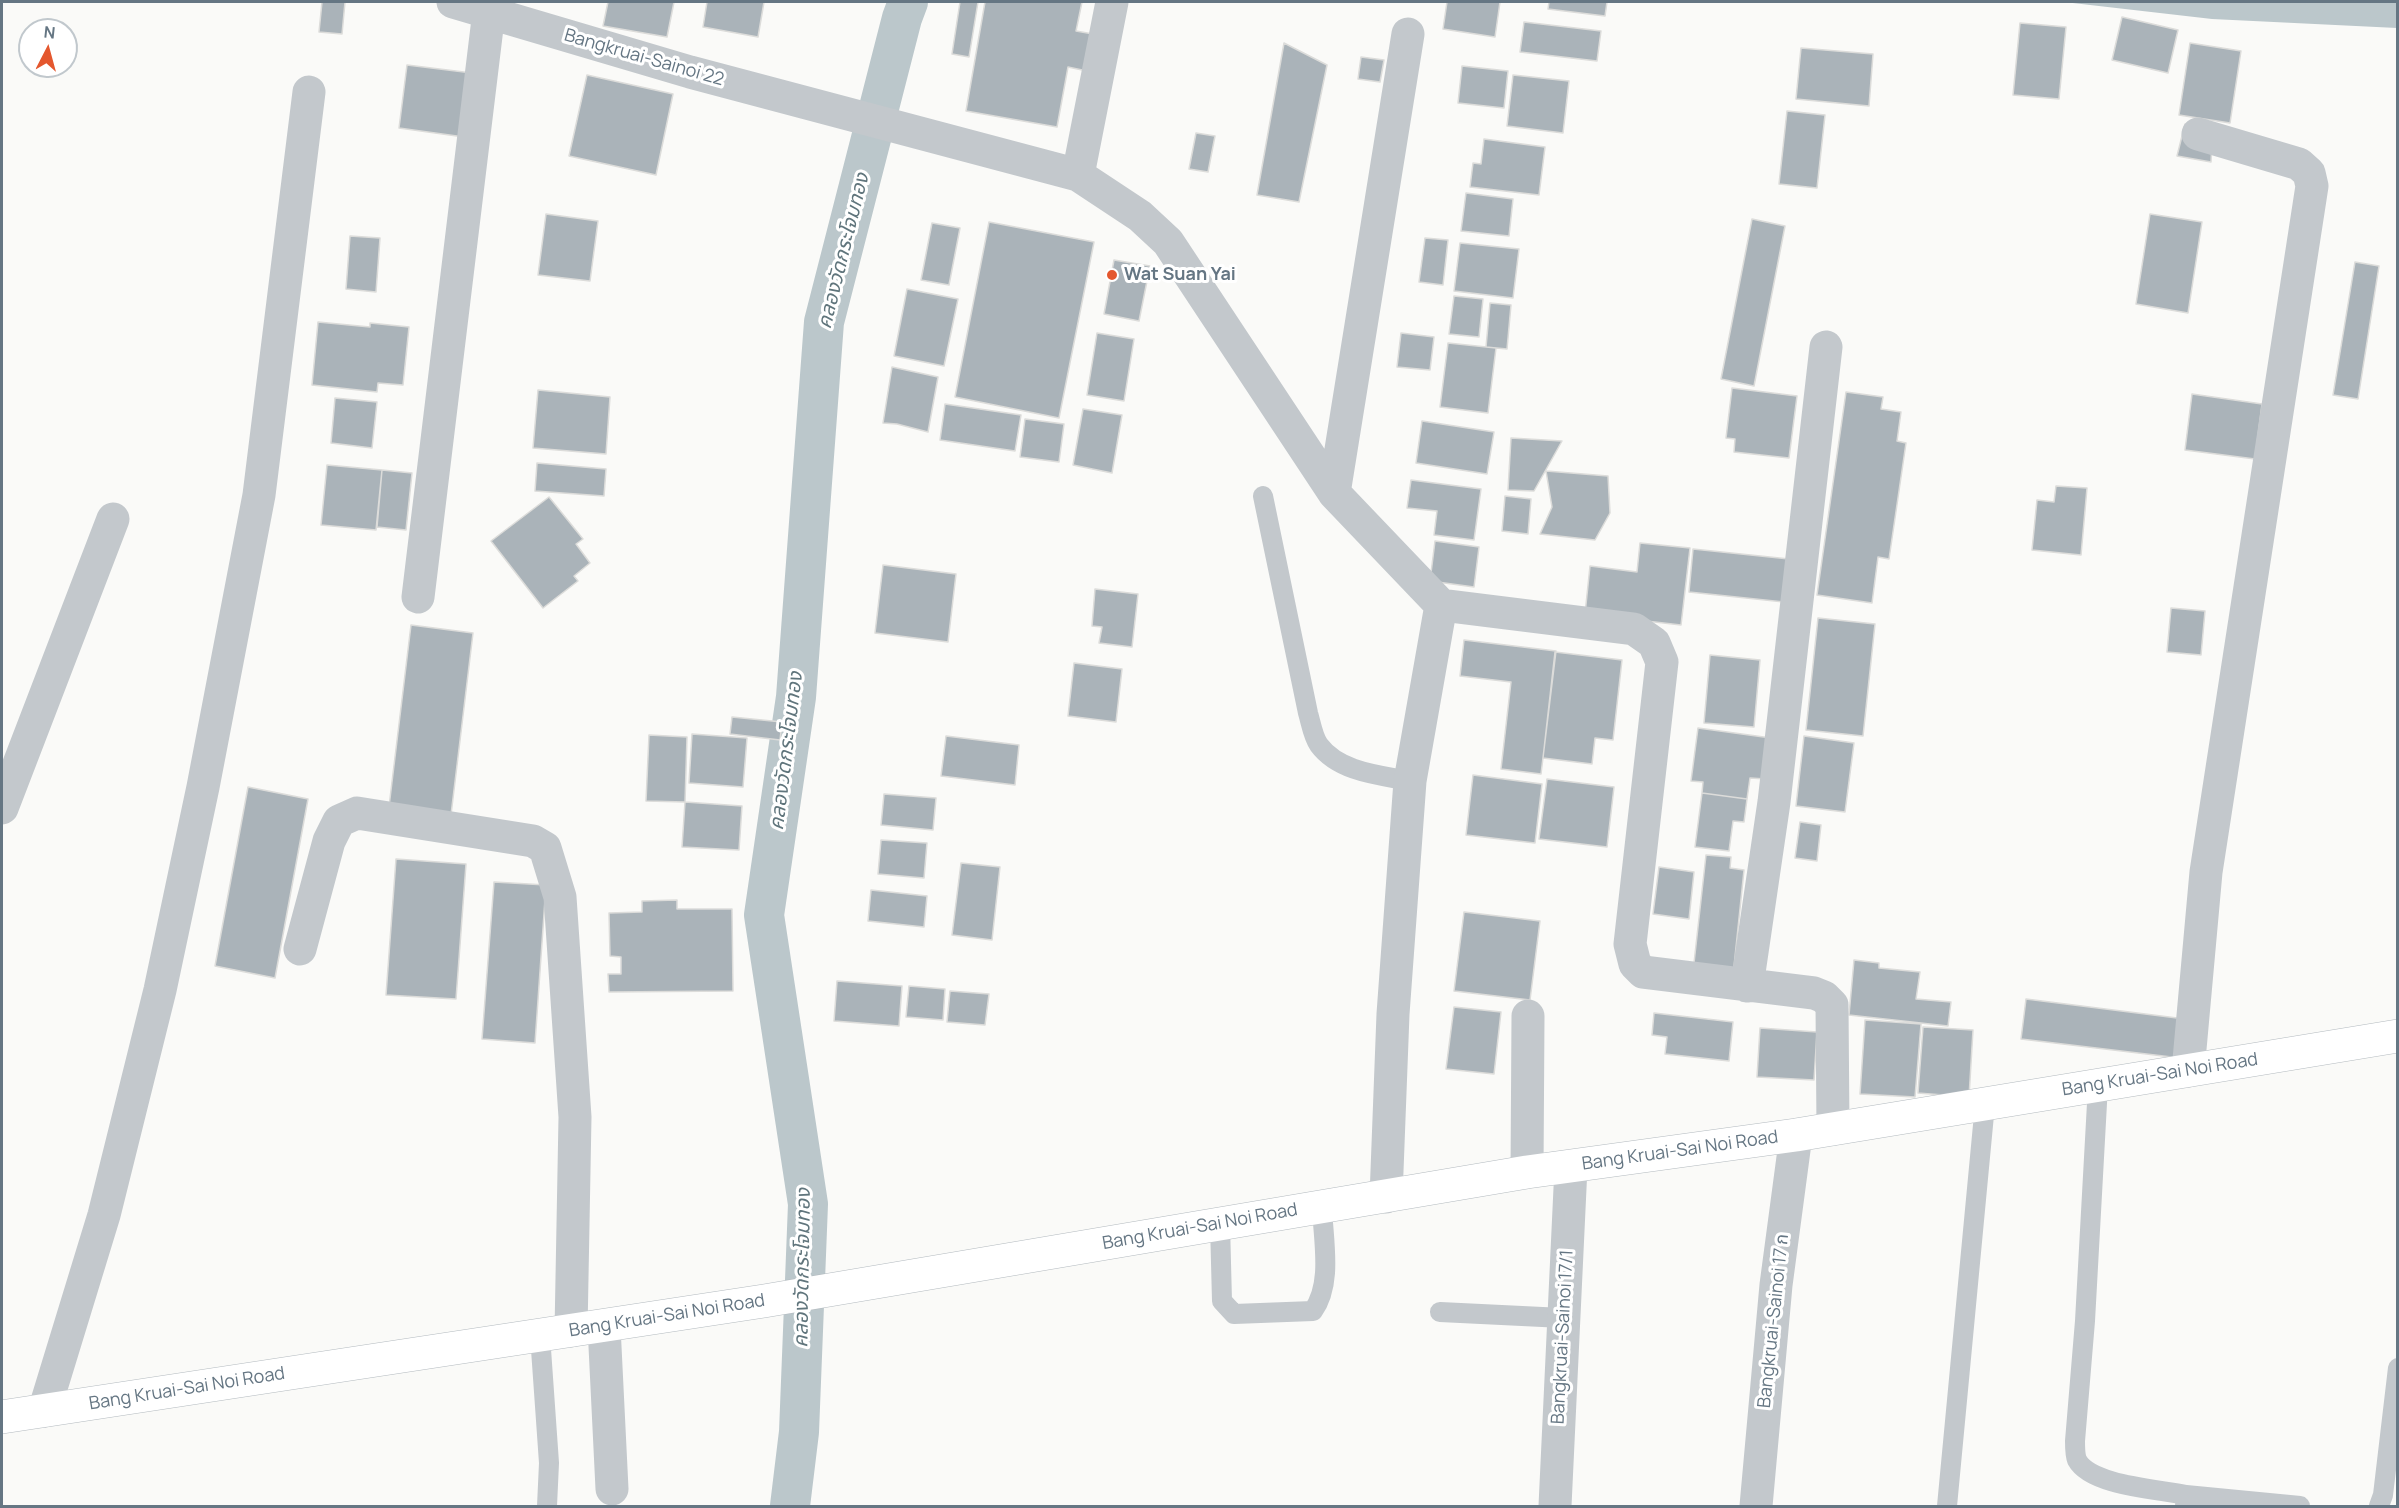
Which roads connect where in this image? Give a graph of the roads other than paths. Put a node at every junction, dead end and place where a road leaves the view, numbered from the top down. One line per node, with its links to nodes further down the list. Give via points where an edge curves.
1 (453, 2): 3 (street, Bangkruai-Sainoi 22)
2 (1112, 2): 7 (street)
3 (489, 11): 7 (street, Bangkruai-Sainoi 22, via 690,72); 12 (street)
4 (1408, 34): 9 (street)
5 (309, 92): 35 (street, via 258,495 203,787 160,990 104,1215)
6 (2198, 134): 20 (street, via 2299,164 2309,173 2312,186 2206,872)
7 (1078, 175): 9 (street, Bangkruai-Sainoi 22, via 1140,216 1168,242)
8 (1826, 347): 17 (street, via 1774,801)
9 (1334, 494): 13 (street, Bangkruai-Sainoi 22)
10 (1263, 496): 14 (lane, via 1308,713 1318,743 1332,759 1354,769)
11 (113, 519): 15 (street)
12 (418, 597)
13 (1441, 605): 14 (street); 17 (street, via 1634,628 1659,650 1662,662 1630,944 1635,964 1643,972)
14 (1410, 781): 27 (street, via 1393,1014)
15 (2, 808)
16 (300, 949): 33 (street, via 329,841 339,820 357,813 533,841 545,848 560,897 575,1117)
17 (1747, 986): 23 (street, via 1814,993 1832,1005)
18 (1528, 1016): 26 (street)
19 (2397, 1036): 20 (main road, Bang Kruai-Sai Noi Road)
20 (2188, 1071): 21 (main road, Bang Kruai-Sai Noi Road)
21 (2098, 1085): 22 (main road, Bang Kruai-Sai Noi Road); 38 (lane, via 2075,1441 2077,1459 2090,1472 2107,1480)
22 (1985, 1104): 23 (main road, Bang Kruai-Sai Noi Road); 43 (lane)
23 (1833, 1129): 24 (main road, Bang Kruai-Sai Noi Road)
24 (1796, 1135): 25 (main road, Bang Kruai-Sai Noi Road); 42 (street, Bangkruai-Sainoi 17 ก, via 1776,1285)
25 (1571, 1167): 26 (main road, Bang Kruai-Sai Noi Road); 31 (street, Bangkruai-Sainoi 17/1)
26 (1527, 1173): 27 (main road, Bang Kruai-Sai Noi Road)
27 (1386, 1197): 28 (main road, Bang Kruai-Sai Noi Road)
28 (1322, 1206): 29 (main road, Bang Kruai-Sai Noi Road); 29 (lane, via 1325,1284 1313,1311 1234,1314 1222,1301)
29 (1220, 1224): 32 (main road, Bang Kruai-Sai Noi Road)
30 (1440, 1312): 31 (lane)
31 (1563, 1318): 41 (street, Bangkruai-Sainoi 17/1)
32 (604, 1326): 33 (main road, Bang Kruai-Sai Noi Road); 37 (street)
33 (556, 1333): 35 (main road, Bang Kruai-Sai Noi Road); 40 (lane)
34 (2397, 1368): 39 (lane)
35 (44, 1411): 36 (main road, Bang Kruai-Sai Noi Road)
36 (2, 1418)
37 (612, 1489)
38 (2186, 1501): 44 (lane)
39 (2381, 1502)
40 (547, 1506)
41 (1555, 1506)
42 (1756, 1506)
43 (1947, 1506)
44 (2300, 1506)

